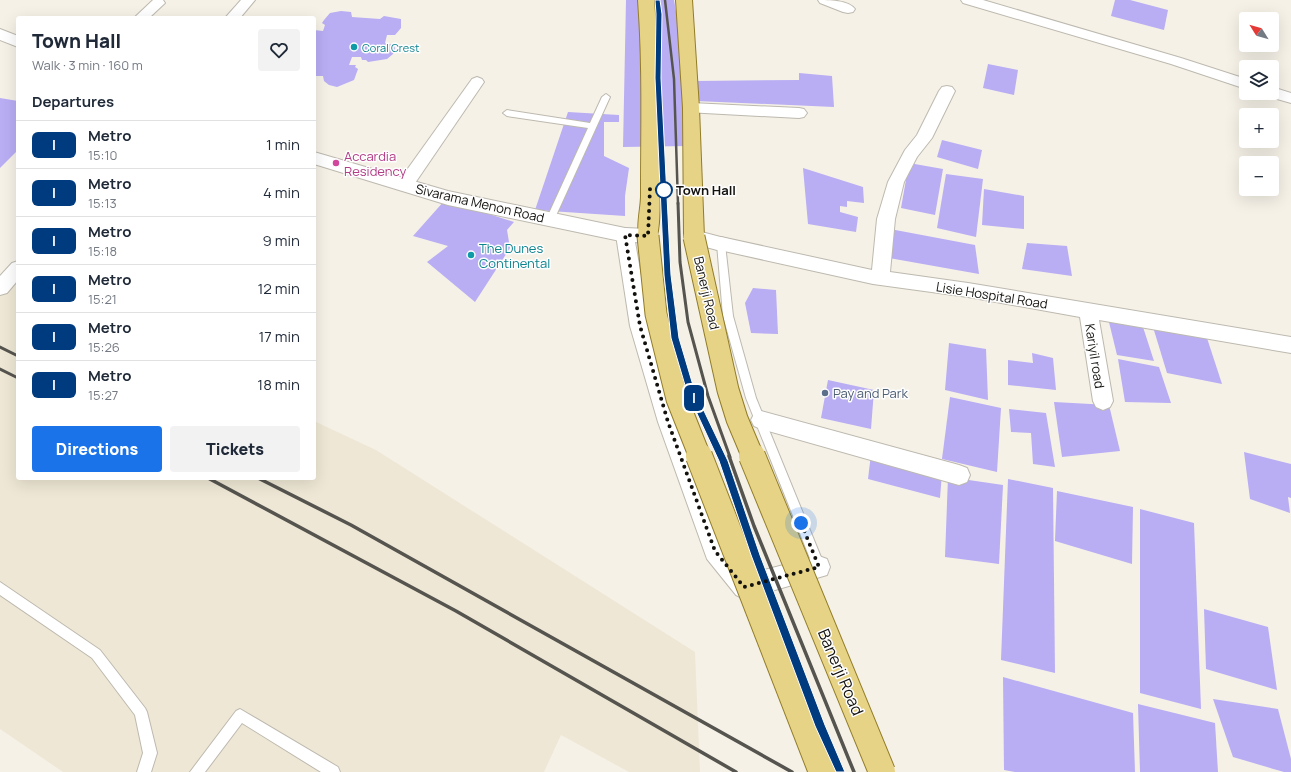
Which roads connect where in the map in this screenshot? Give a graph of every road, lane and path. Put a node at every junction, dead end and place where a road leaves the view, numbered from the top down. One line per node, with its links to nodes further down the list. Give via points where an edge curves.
1 (248, 0): 9 (street)
2 (646, 0): 25 (main road, via 650,49 650,202)
3 (684, 0): 18 (main road, Banerji Road)
4 (825, 0): 7 (street)
5 (968, 0): 13 (street)
6 (158, 3): 8 (street)
7 (848, 9)
8 (143, 16)
9 (234, 16)
10 (0, 34): 11 (street)
11 (16, 41)
12 (477, 82): 23 (street)
13 (1239, 82)
14 (947, 91): 29 (street, via 924,138 911,154 896,182 886,219)
15 (1279, 94): 17 (street)
16 (606, 97): 21 (lane)
17 (1291, 98)
18 (691, 108): 20 (street); 26 (main road, Banerji Road)
19 (507, 113): 21 (lane)
20 (799, 113)
21 (592, 126): 24 (lane)
22 (316, 159): 23 (street, Sivarama Menon Road)
23 (405, 185): 24 (street, Sivarama Menon Road, via 448,198)
24 (550, 220): 25 (street, Sivarama Menon Road)
25 (636, 236): 36 (street, via 642,334 668,422 715,551 744,587); 41 (main road, bridge, via 677,399)
26 (694, 237): 27 (street, Lisie Hospital Road); 42 (main road, Banerji Road, bridge, via 728,390 737,419)
27 (722, 244): 29 (street, Lisie Hospital Road); 34 (lane, via 728,316 751,398)
28 (16, 270): 30 (street)
29 (880, 277): 31 (street, Lisie Hospital Road)
30 (0, 288)
31 (1088, 310): 32 (street, Lisie Hospital Road); 33 (street, Kariyil road)
32 (1291, 345)
33 (1102, 401)
34 (761, 420): 35 (street); 36 (lane)
35 (959, 475)
36 (819, 567)
37 (0, 588): 38 (lane, via 96,654 141,712 150,753)
38 (144, 772)
39 (197, 772): 40 (lane, via 240,715)
40 (333, 772)
41 (822, 772)
42 (882, 772)

